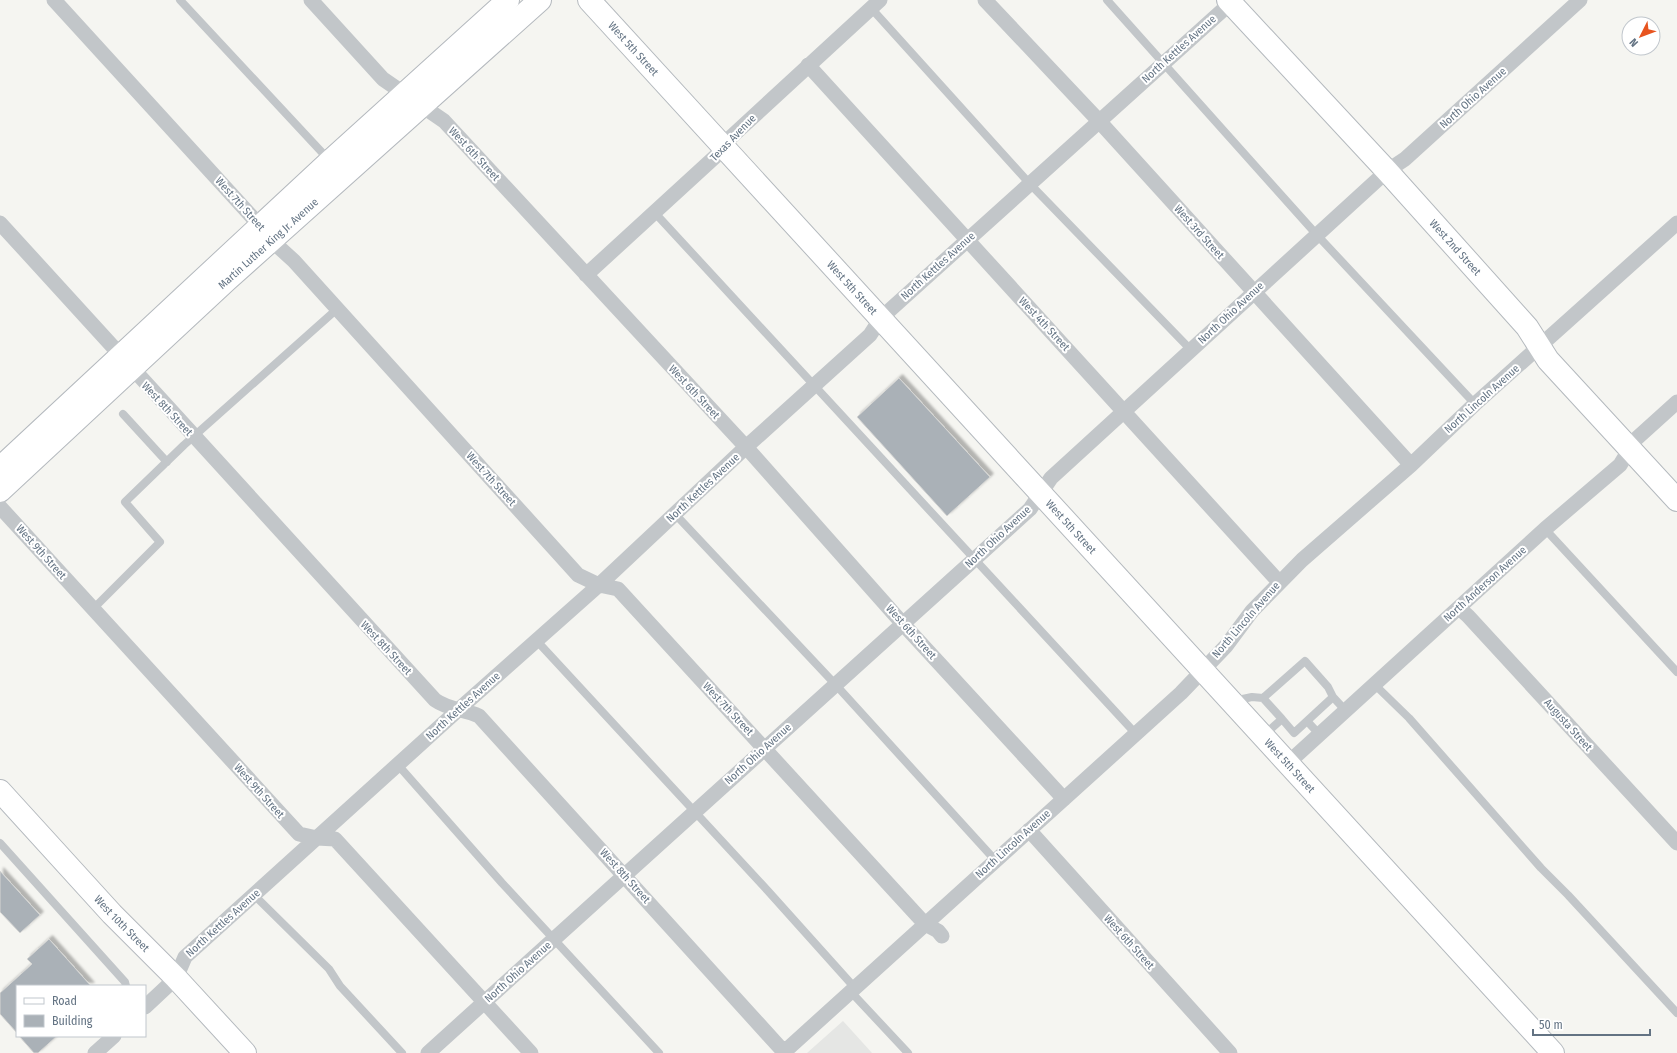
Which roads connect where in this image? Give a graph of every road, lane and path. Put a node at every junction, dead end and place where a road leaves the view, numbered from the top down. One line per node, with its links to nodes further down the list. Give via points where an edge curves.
1 (54, 0): 24 (street, West 7th Street)
2 (180, 0): 18 (lane)
3 (311, 0): 14 (street, West 6th Street, via 383,79)
4 (508, 0): 14 (street, Martin Luther King Jr. Avenue)
5 (540, 0): 15 (street, Martin Luther King Jr. Avenue)
6 (589, 0): 17 (street, West 5th Street)
7 (985, 0): 16 (street, West 3rd Street)
8 (1107, 0): 12 (lane)
9 (1580, 0): 19 (street, North Ohio Avenue, via 1405,159)
10 (1231, 1): 12 (street, North Kettles Avenue); 19 (street, West 2nd Street)
11 (876, 4): 13 (street, Texas Avenue); 20 (lane)
12 (1163, 64): 16 (street, North Kettles Avenue); 25 (lane)
13 (808, 65): 17 (street, Texas Avenue); 26 (street, West 4th Street)
14 (404, 93): 15 (street, West 6th Street); 18 (street, Martin Luther King Jr. Avenue)
15 (422, 106): 18 (street, Martin Luther King Jr. Avenue); 27 (street, West 6th Street, via 444,121)
16 (1099, 122): 20 (street, North Kettles Avenue); 28 (street, West 3rd Street)
17 (724, 146): 21 (street, Texas Avenue); 30 (street, West 5th Street)
18 (337, 168): 24 (street, Martin Luther King Jr. Avenue)
19 (1387, 171): 25 (street, North Ohio Avenue); 31 (street, West 2nd Street, via 1527,328)
20 (1030, 184): 26 (street, North Kettles Avenue); 32 (lane)
21 (655, 213): 27 (street, Texas Avenue); 34 (lane)
22 (0, 223): 33 (street, West 8th Street)
23 (1677, 223): 31 (street, North Lincoln Avenue)
24 (265, 233): 29 (street, West 7th Street); 33 (street, Martin Luther King Jr. Avenue)
25 (1318, 235): 28 (street, North Ohio Avenue); 36 (lane)
26 (967, 241): 30 (street, North Kettles Avenue); 37 (street, West 4th Street)
27 (586, 275): 40 (street, West 6th Street)
28 (1254, 292): 32 (street, North Ohio Avenue); 43 (street, West 3rd Street)
29 (337, 309): 39 (lane); 53 (street, West 7th Street, via 578,575)
30 (881, 318): 34 (street, North Kettles Avenue, via 870,335); 46 (street, West 5th Street)
31 (1540, 347): 36 (street, North Lincoln Avenue); 41 (street, West 2nd Street, via 1548,360)
32 (1191, 350): 37 (street, North Ohio Avenue)
33 (125, 362): 39 (street, West 8th Street); 44 (street, Martin Luther King Jr. Avenue); 45 (street, Martin Luther King Jr. Avenue)
34 (815, 385): 40 (street, North Kettles Avenue); 51 (lane)
35 (1677, 402): 41 (street, North Anderson Avenue, via 1636,439)
36 (1475, 404): 43 (street, North Lincoln Avenue)
37 (1125, 411): 46 (street, North Ohio Avenue, via 1051,478); 52 (street, West 4th Street)
38 (123, 414): 42 (lane)
39 (194, 437): 42 (lane); 66 (street, West 8th Street, via 435,700 444,707)
40 (746, 448): 49 (street, North Kettles Avenue); 56 (street, West 6th Street)
41 (1630, 448): 47 (street, West 2nd Street); 50 (street, North Anderson Avenue, via 1620,465)
42 (167, 462): 55 (lane, via 125,502 160,542)
43 (1411, 465): 52 (street, North Lincoln Avenue)
44 (0, 468)
45 (0, 491)
46 (1042, 494): 51 (street, North Ohio Avenue, via 1030,509); 58 (street, West 5th Street)
47 (1677, 500)
48 (0, 507): 55 (street, West 9th Street)
49 (675, 514): 53 (street, North Kettles Avenue); 60 (lane)
50 (1545, 529): 54 (street, North Anderson Avenue); 59 (lane)
51 (974, 559): 56 (street, North Ohio Avenue); 69 (lane)
52 (1279, 582): 58 (street, North Lincoln Avenue, via 1252,610 1226,646)
53 (599, 585): 57 (street, North Kettles Avenue); 72 (street, West 7th Street, via 618,588)
54 (1459, 608): 61 (street, North Anderson Avenue); 81 (street, Augusta Street)
55 (93, 609): 79 (street, West 9th Street, via 299,834)
56 (903, 624): 60 (street, North Ohio Avenue); 76 (street, West 6th Street)
57 (536, 640): 66 (street, North Kettles Avenue); 77 (lane)
58 (1202, 669): 64 (street, West 5th Street); 69 (street, North Lincoln Avenue, via 1181,693)
59 (1677, 672)
60 (836, 684): 72 (street, North Ohio Avenue); 82 (lane)
61 (1374, 684): 65 (street, North Anderson Avenue); 93 (lane, via 1409,718 1541,868)
62 (1333, 697): 63 (lane, via 1328,687 1305,661); 65 (lane); 68 (lane)
63 (1263, 698): 64 (lane, via 1252,697); 67 (lane)
64 (1232, 701): 71 (street, West 5th Street)
65 (1346, 710): 70 (street, North Anderson Avenue)
66 (457, 711): 74 (street, North Kettles Avenue); 83 (street, West 8th Street, via 468,711 479,716)
67 (1282, 719): 68 (lane, via 1294,733); 71 (lane)
68 (1307, 721): 70 (lane)
69 (1136, 734): 76 (street, North Lincoln Avenue)
70 (1319, 734): 73 (street, North Anderson Avenue)
71 (1263, 736): 73 (street, West 5th Street)
72 (765, 748): 77 (street, North Ohio Avenue); 85 (street, West 7th Street)
73 (1288, 763): 104 (street, West 5th Street)
74 (398, 765): 79 (street, North Kettles Avenue); 87 (lane, via 502,884)
75 (0, 791): 88 (street, West 10th Street, via 112,914)
76 (1064, 798): 78 (street, North Lincoln Avenue)
77 (695, 811): 83 (street, North Ohio Avenue); 90 (lane)
78 (1029, 830): 82 (street, North Lincoln Avenue); 103 (street, West 6th Street)
79 (317, 838): 84 (street, North Kettles Avenue); 91 (street, West 9th Street, via 335,839)
80 (0, 843): 89 (lane)
81 (1677, 843)
82 (995, 860): 85 (street, North Lincoln Avenue)
83 (625, 875): 87 (street, North Ohio Avenue); 101 (street, West 8th Street)
84 (254, 895): 88 (street, North Kettles Avenue, via 185,957); 97 (lane, via 328,969 340,986)
85 (925, 924): 86 (street, West 7th Street); 90 (street, North Lincoln Avenue)
86 (942, 936)
87 (555, 939): 91 (street, North Ohio Avenue); 100 (lane)
88 (176, 978): 92 (street); 96 (street, West 10th Street)
89 (126, 985)
90 (853, 990): 101 (street, North Lincoln Avenue); 102 (lane)
91 (484, 1002): 98 (street, North Ohio Avenue); 99 (street, West 9th Street)
92 (146, 1006)
93 (1677, 1013)
94 (113, 1037): 95 (street)
95 (95, 1053)
96 (245, 1053)
97 (402, 1053)
98 (428, 1053)
99 (531, 1053)
100 (659, 1053)
101 (784, 1053)
102 (908, 1053)
103 (1230, 1053)
104 (1554, 1053)

